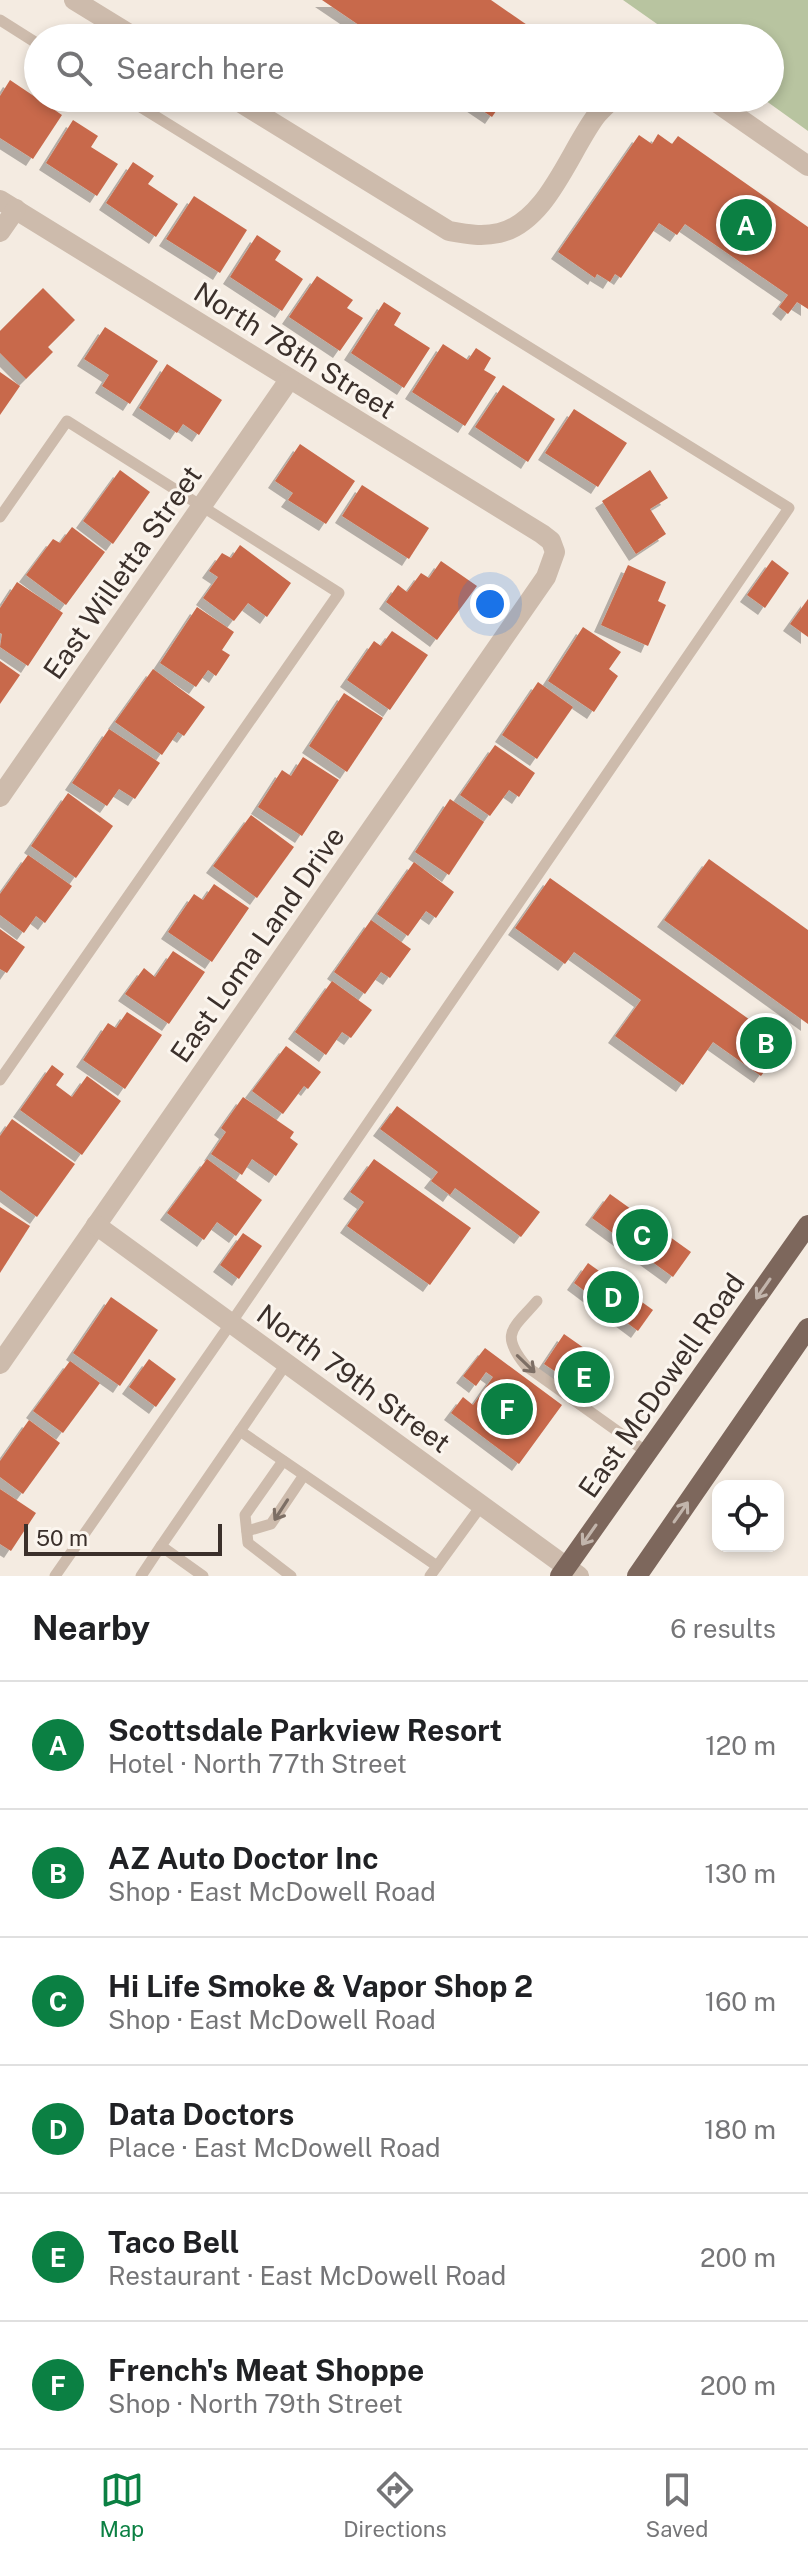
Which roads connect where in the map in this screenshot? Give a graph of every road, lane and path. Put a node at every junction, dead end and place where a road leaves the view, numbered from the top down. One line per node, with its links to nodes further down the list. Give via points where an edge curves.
1 (74, 0): 3 (street)
2 (0, 20): 4 (lane)
3 (113, 24)
4 (24, 35)
5 (149, 112): 21 (lane, via 789,508)
6 (256, 112): 7 (street, via 449,231 477,236 502,233 526,220)
7 (600, 112)
8 (730, 112): 9 (street)
9 (808, 166)
10 (8, 204): 11 (street); 12 (street, North 78th Street)
11 (0, 232)
12 (289, 380): 13 (street, East Willetta Street); 15 (street, North 78th Street, via 542,534)
13 (201, 506): 14 (lane, via 67,421); 16 (street, East Willetta Street); 17 (lane, via 339,593)
14 (0, 517)
15 (555, 552): 18 (street, East Loma Land Drive, via 546,577)
16 (0, 797)
17 (0, 1080)
18 (96, 1225): 21 (street, North 79th Street); 23 (street, East Loma Land Drive)
19 (808, 1225): 26 (main road, East McDowell Road, one-way to 26)
20 (537, 1301): 26 (lane, one-way to 26, via 513,1330 512,1349 526,1366)
21 (231, 1323): 24 (street, North 79th Street); 35 (lane)
22 (808, 1328): 40 (main road, one-way to 22)
23 (0, 1364)
24 (286, 1364): 25 (lane); 29 (street, North 79th Street)
25 (240, 1431): 27 (lane); 31 (lane)
26 (648, 1453): 34 (main road, East McDowell Road, one-way to 34)
27 (283, 1461): 28 (lane); 30 (lane, via 245,1515)
28 (304, 1475): 30 (lane, one-way to 30, via 271,1524); 33 (lane)
29 (481, 1506): 33 (lane); 34 (street, North 79th Street)
30 (247, 1531): 39 (lane, via 248,1543)
31 (161, 1546): 32 (lane); 36 (lane)
32 (182, 1561): 37 (lane); 38 (lane)
33 (434, 1571)
34 (568, 1573)
35 (55, 1576)
36 (141, 1576)
37 (186, 1576)
38 (203, 1576)
39 (291, 1576)
40 (637, 1576)

